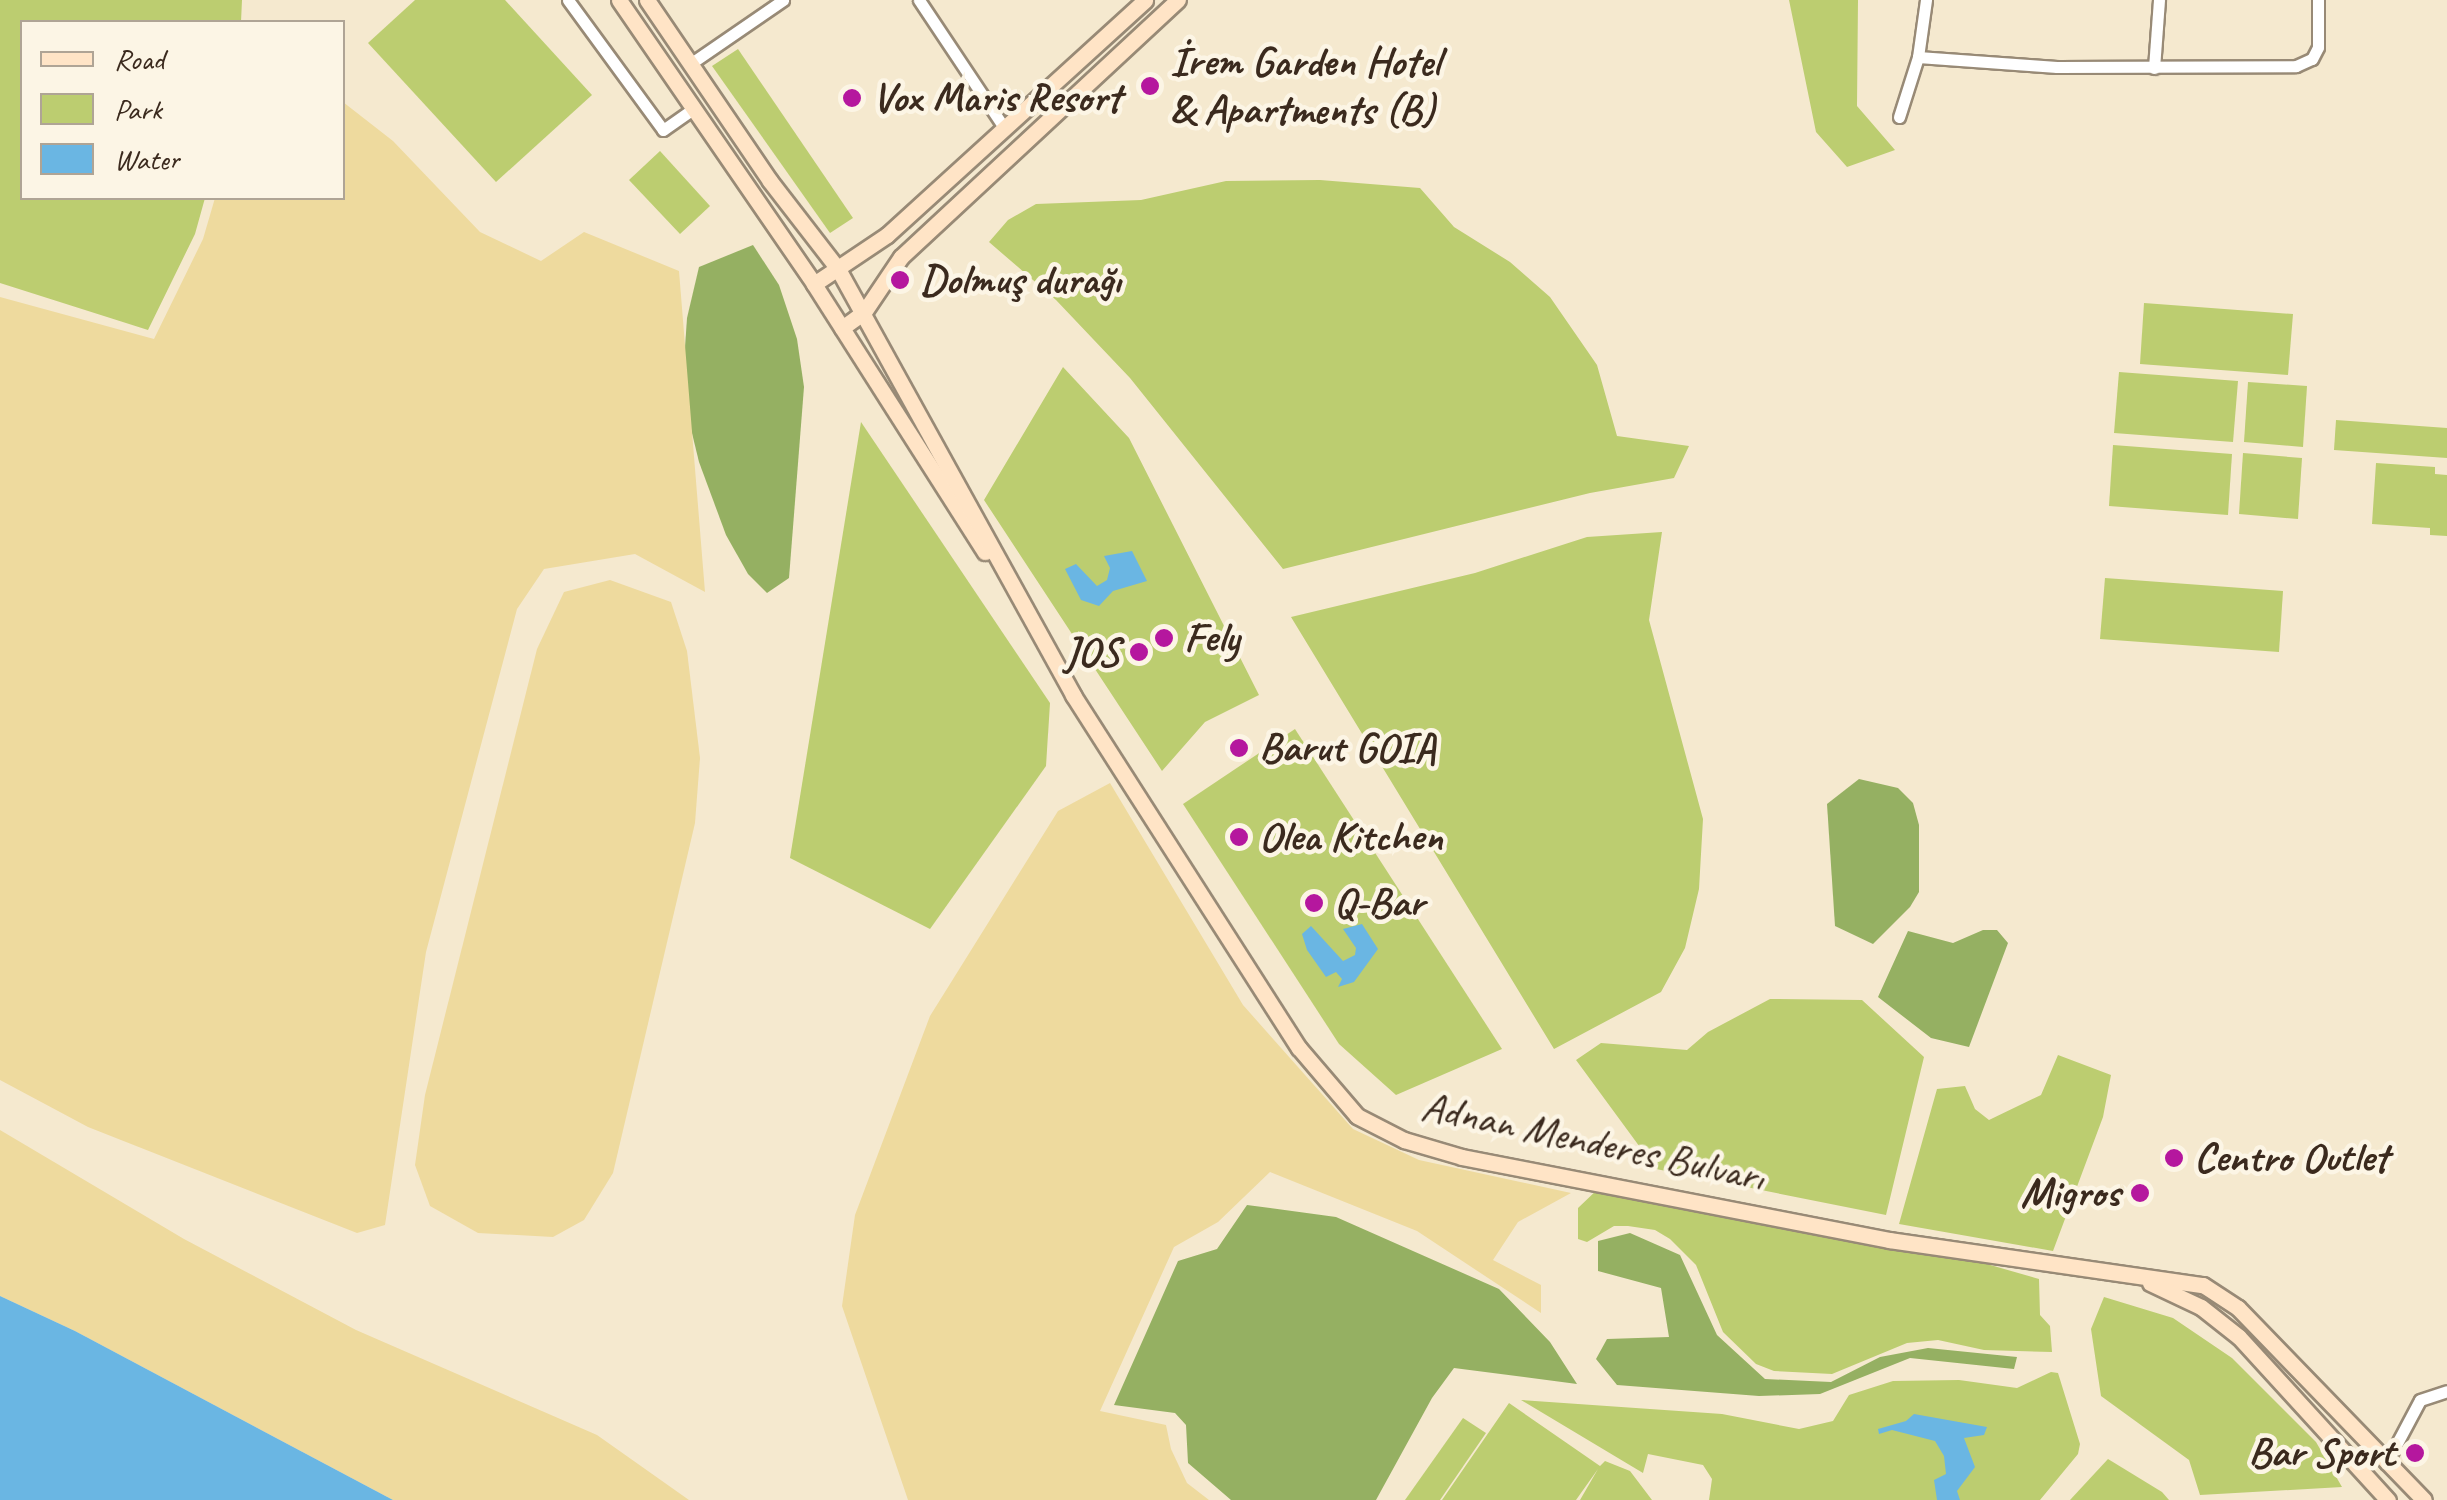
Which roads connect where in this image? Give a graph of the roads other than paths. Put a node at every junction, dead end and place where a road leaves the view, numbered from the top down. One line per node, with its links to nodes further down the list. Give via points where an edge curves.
1 (568, 0): 14 (street, via 663,130)
2 (619, 0): 14 (main road)
3 (647, 0): 12 (main road)
4 (783, 0): 12 (street)
5 (919, 0): 16 (street)
6 (1145, 0): 16 (main road)
7 (1178, 0): 19 (main road, via 901,257)
8 (1926, 0): 11 (street)
9 (2159, 0): 13 (street)
10 (2318, 0): 13 (street, via 2318,46 2312,59 2296,66)
11 (1918, 57): 13 (street); 15 (street)
12 (690, 64): 17 (main road)
13 (2154, 68)
14 (694, 110): 18 (main road)
15 (1898, 117)
16 (1005, 129): 17 (main road, via 887,235)
17 (838, 269): 18 (main road); 19 (main road, Adnan Menderes Bulvarı)
18 (814, 284): 20 (main road, Adnan Menderes Bulvarı)
19 (864, 312): 20 (main road); 21 (main road, Adnan Menderes Bulvarı)
20 (842, 328): 21 (main road, Adnan Menderes Bulvarı)
21 (1016, 596): 22 (main road, Adnan Menderes Bulvarı, via 1298,1048 1326,1086 1380,1130 1462,1157 1889,1240)
22 (2138, 1276): 24 (main road, Adnan Menderes Bulvarı, via 2203,1286 2238,1308); 25 (main road, Adnan Menderes Bulvarı, via 2201,1307 2239,1337)
23 (2447, 1390): 24 (street, via 2420,1400)
24 (2386, 1464): 26 (main road, Adnan Menderes Bulvarı)
25 (2388, 1500)
26 (2424, 1500)

